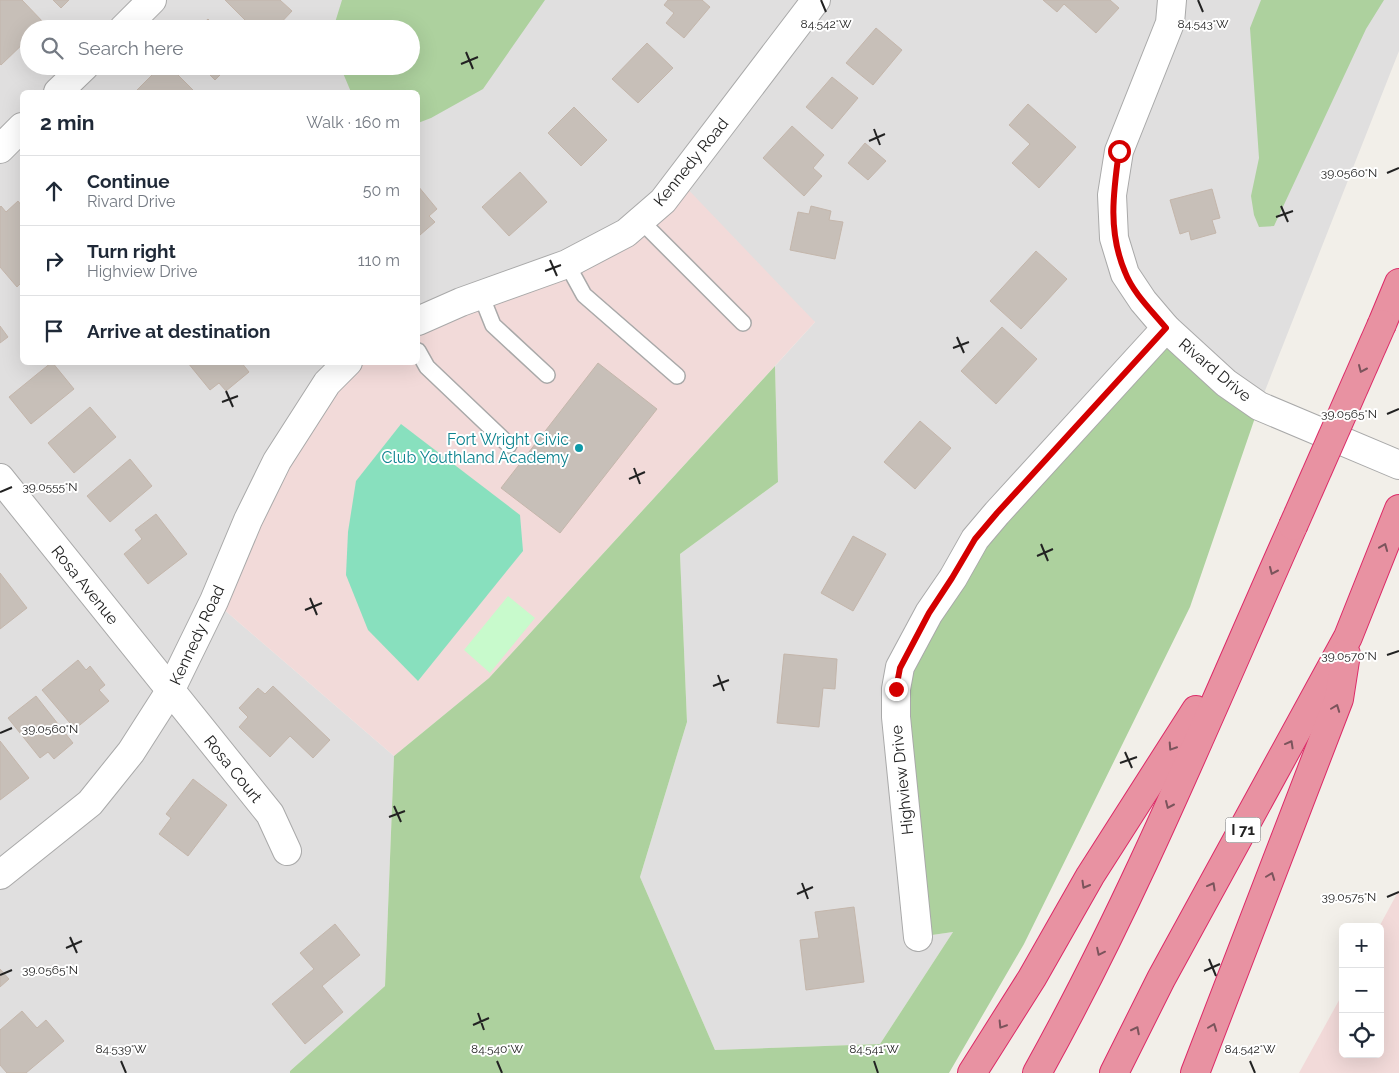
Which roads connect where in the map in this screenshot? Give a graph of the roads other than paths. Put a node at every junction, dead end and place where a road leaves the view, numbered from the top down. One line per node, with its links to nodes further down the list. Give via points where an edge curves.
1 (152, 0): 4 (street)
2 (816, 0): 9 (street, Kennedy Road, via 662,201)
3 (1172, 0): 15 (street, Rivard Drive, via 1170,23 1119,151 1112,195 1114,238 1125,274)
4 (132, 20)
5 (75, 75): 6 (street)
6 (60, 90)
7 (20, 129): 8 (street)
8 (0, 149)
9 (640, 220): 10 (street, Kennedy Road, via 626,232); 14 (lane)
10 (567, 264): 12 (street, Kennedy Road); 19 (lane, via 584,296)
11 (1399, 283): 24 (highway, one-way to 24, bridge)
12 (481, 295): 13 (street, Kennedy Road); 18 (lane, via 493,325)
13 (420, 321)
14 (743, 323)
15 (1166, 328): 21 (street, Rivard Drive, via 1226,383 1259,406); 29 (street, Highview Drive, via 975,539 929,613 900,668 896,717)
16 (420, 355): 20 (lane, via 427,367)
17 (345, 365): 26 (street, Kennedy Road, via 326,383 277,462)
18 (547, 376)
19 (677, 376)
20 (509, 444)
21 (1399, 465)
22 (0, 478): 26 (street, Rosa Avenue)
23 (1399, 510): 25 (highway, I 71, one-way to 23)
24 (1245, 633): 30 (highway, one-way to 30, via 1090,876 1032,978); 31 (highway, one-way to 31, via 1146,856 1073,1008)
25 (1348, 638): 32 (highway, I 71, one-way to 25, via 1161,979); 33 (highway, one-way to 25, via 1340,699)
26 (170, 691): 27 (street, Rosa Court, via 270,814); 28 (street, Kennedy Road, via 131,752 90,803)
27 (287, 851)
28 (0, 875)
29 (918, 937)
30 (972, 1073)
31 (1037, 1073)
32 (1114, 1073)
33 (1195, 1073)

